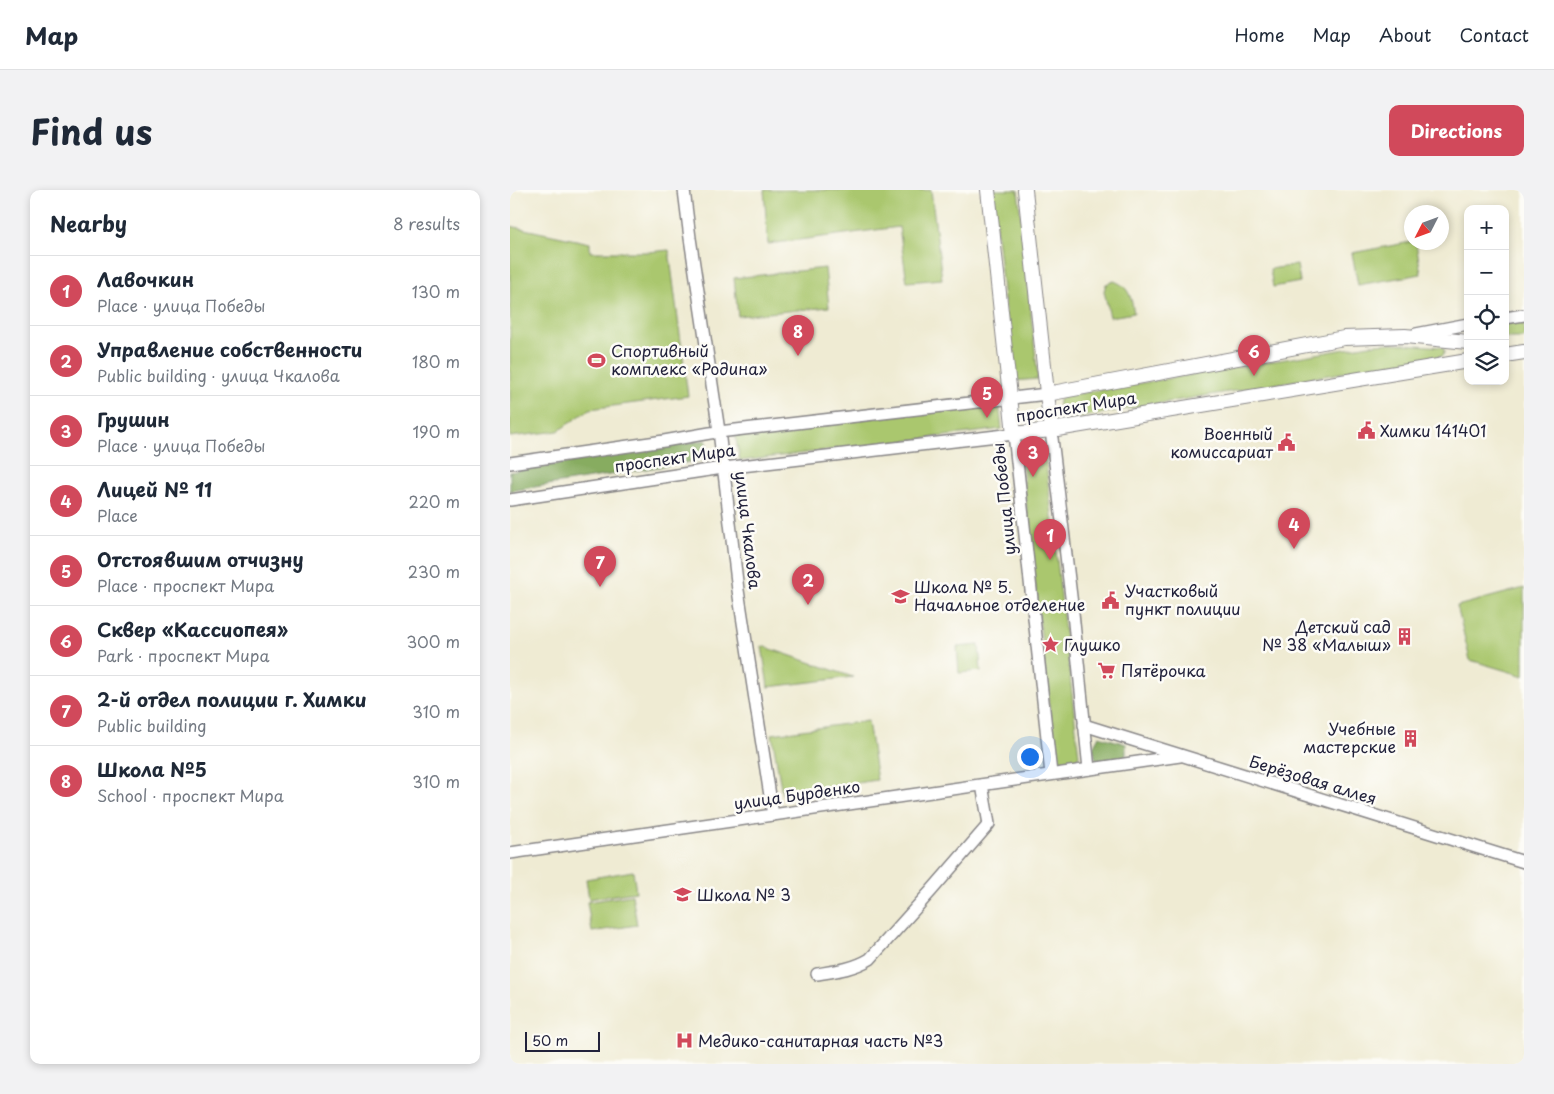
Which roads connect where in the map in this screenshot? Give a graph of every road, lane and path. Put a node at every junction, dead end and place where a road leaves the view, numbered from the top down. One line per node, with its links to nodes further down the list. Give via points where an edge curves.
1 (684, 190): 13 (street, улица Чкалова)
2 (988, 190): 11 (main road, улица Победы)
3 (1025, 190): 10 (main road)
4 (1524, 315): 5 (street)
5 (1509, 317)
6 (1464, 325): 7 (street)
7 (1405, 336): 8 (main road, проспект Мира); 10 (main road, проспект Мира, via 1344,338)
8 (1464, 342)
9 (1464, 362): 12 (main road, проспект Мира)
10 (1047, 394): 11 (street, проспект Мира); 12 (main road)
11 (1010, 398): 13 (street, проспект Мира); 14 (main road, улица Победы)
12 (1051, 430): 14 (main road, проспект Мира); 18 (street)
13 (719, 432): 15 (street, проспект Мира); 16 (street, улица Чкалова)
14 (1014, 434): 16 (street, проспект Мира); 21 (street, улица Победы)
15 (510, 463)
16 (724, 468): 17 (street, проспект Мира); 23 (street, улица Чкалова, via 738,590)
17 (510, 500)
18 (1084, 726): 19 (street); 20 (street)
19 (1180, 756): 20 (street, Берёзовая аллея); 25 (street, Берёзовая аллея)
20 (1089, 769): 21 (street, улица Бурденко)
21 (1051, 774): 22 (street, улица Бурденко)
22 (982, 785): 23 (street, улица Бурденко); 26 (street, via 989,824 931,891 870,959 850,969)
23 (773, 815): 24 (street, улица Бурденко)
24 (510, 853)
25 (1524, 862)
26 (817, 974)

